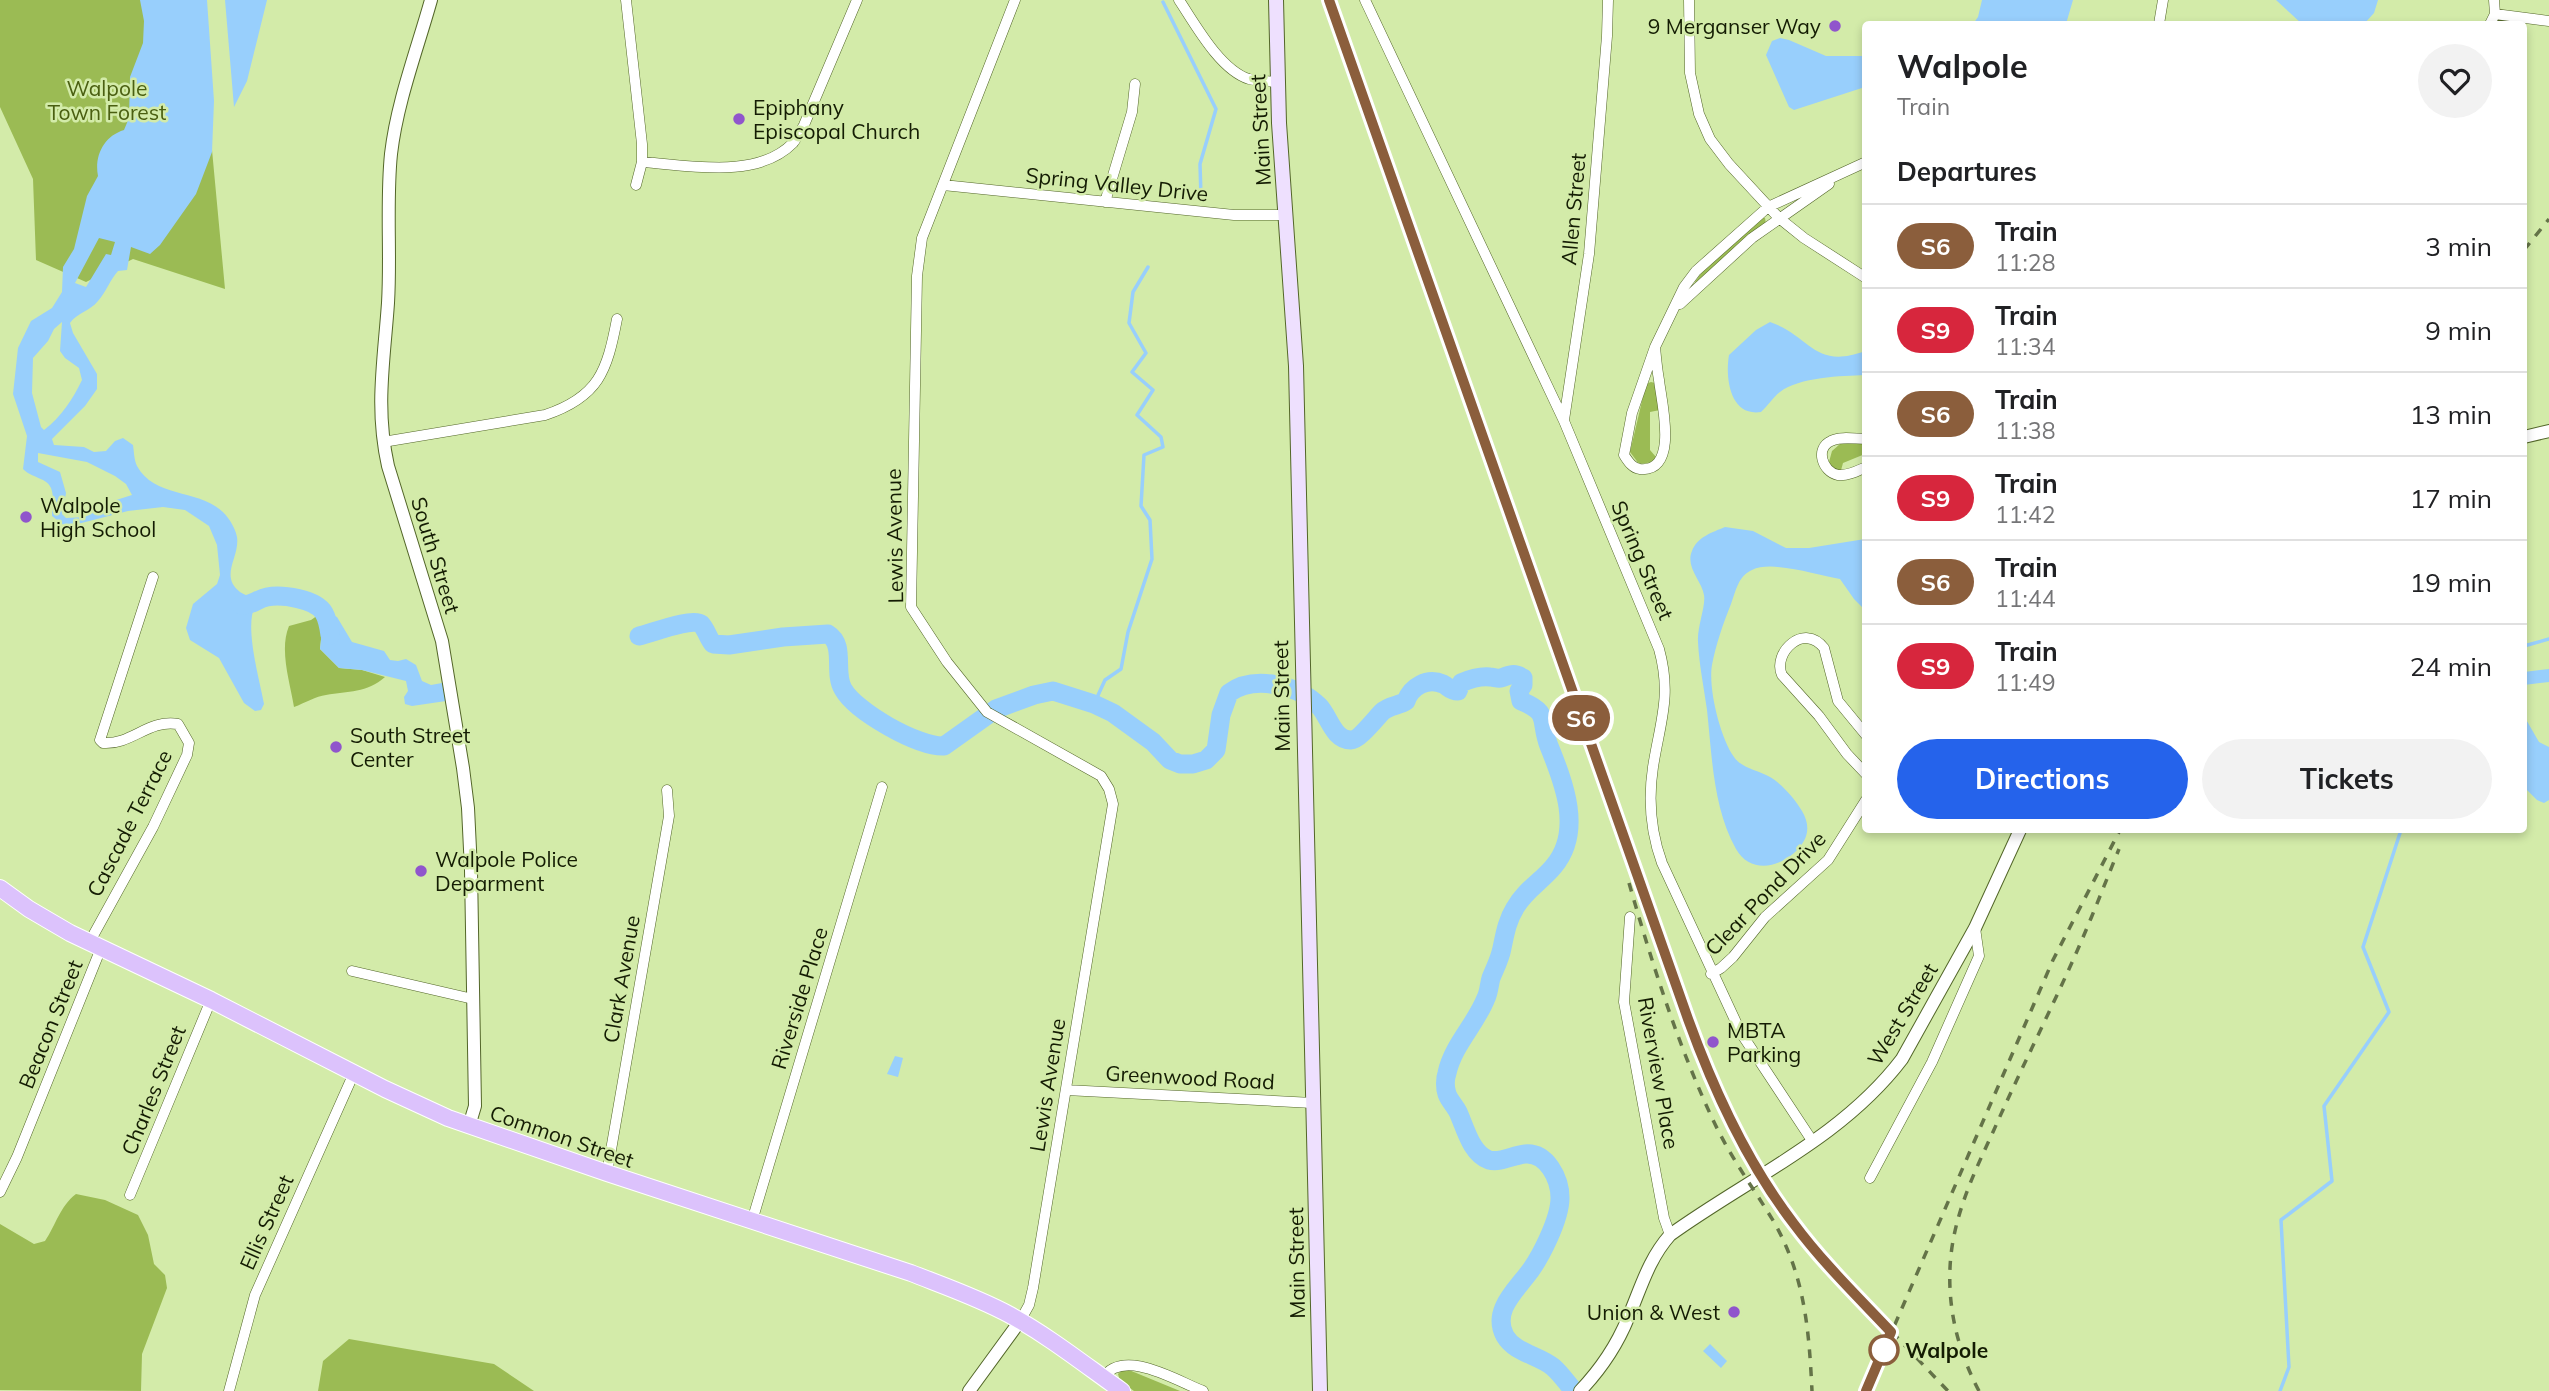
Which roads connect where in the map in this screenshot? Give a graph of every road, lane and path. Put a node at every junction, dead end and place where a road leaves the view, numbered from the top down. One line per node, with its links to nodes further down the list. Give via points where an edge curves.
1 (431, 0): 35 (street, South Street, via 392,151 380,407)
2 (626, 0): 18 (street)
3 (857, 0): 18 (street, via 804,125 777,155 738,168)
4 (1015, 0): 21 (street, Lewis Avenue)
5 (1179, 0): 16 (street, via 1233,70 1250,79)
6 (1276, 0): 16 (main road, Main Street)
7 (1365, 0): 31 (street, Spring Street)
8 (1608, 0): 31 (street, Allen Street, via 1589,254)
9 (1689, 0): 24 (street, via 1690,73 1699,114 1715,146)
10 (2163, 0): 13 (street)
11 (2494, 0): 12 (street)
12 (2495, 14): 14 (street); 15 (street)
13 (2160, 21)
14 (2492, 21)
15 (2549, 21)
16 (1277, 82): 25 (main road, Main Street)
17 (1135, 84): 23 (street, via 1132,112)
18 (642, 162): 22 (street)
19 (1862, 164): 20 (street)
20 (1843, 173): 24 (street); 26 (street)
21 (943, 185): 23 (street, Spring Valley Drive); 53 (street, Lewis Avenue, via 922,238 917,276 911,607 947,662 991,715 1101,776 1114,804)
22 (636, 186)
23 (1105, 202): 25 (street, Spring Valley Drive, via 1234,215)
24 (1768, 207): 26 (street); 28 (street, via 1696,271)
25 (1286, 215): 54 (main road, Main Street, via 1296,366)
26 (1779, 218): 27 (street); 28 (street)
27 (1862, 275)
28 (1675, 309): 30 (street)
29 (617, 319): 35 (street, via 603,372 583,397 569,405 545,415)
30 (1656, 347): 30 (street, via 1625,446 1628,460 1640,469 1657,462 1666,440)
31 (1564, 421): 49 (street, Spring Street, via 1664,666 1666,699 1653,768 1651,824 1662,863)
32 (2549, 431): 33 (street)
33 (2527, 436)
34 (1862, 439): 36 (street, via 1829,441 1821,456 1832,473 1850,474)
35 (383, 442): 50 (street, South Street, via 447,664 468,808)
36 (1862, 469)
37 (153, 577): 47 (street, Cascade Terrace, via 100,740 118,743 164,722 178,724 189,743)
38 (1862, 730): 39 (street, via 1838,701 1819,642 1802,637 1789,646 1779,661 1782,675)
39 (1862, 770)
40 (882, 787): 61 (street, Riverside Place)
41 (667, 790): 57 (street, Clark Avenue, via 669,816)
42 (1862, 806): 49 (street, Clear Pond Drive, via 1828,860 1765,917 1733,957)
43 (2019, 833): 46 (street, West Street)
44 (0, 888): 47 (main road, Common Street)
45 (1630, 917): 62 (street, Riverview Place, via 1624,1002)
46 (1975, 928): 56 (street, West Street, via 1891,1074 1853,1113); 58 (street, via 1979,956 1932,1062)
47 (95, 946): 51 (main road, Common Street); 59 (street, Beacon Street)
48 (352, 971): 50 (street)
49 (1712, 974): 56 (street, Spring Street, via 1741,1032)
50 (473, 999): 55 (street, South Street, via 475,1106)
51 (211, 1000): 52 (main road, Common Street); 60 (street, Charles Street)
52 (354, 1073): 55 (main road, Common Street); 66 (street, Ellis Street, via 255,1295)
53 (1066, 1090): 54 (street, Greenwood Road); 63 (street, Lewis Avenue, via 1033,1288)
54 (1313, 1103): 70 (main road, Main Street)
55 (469, 1126): 57 (main road, Common Street)
56 (1813, 1142): 62 (street, West Street)
57 (607, 1174): 61 (main road, Common Street)
58 (1870, 1178)
59 (0, 1192)
60 (130, 1195)
61 (752, 1221): 63 (main road, Common Street, via 911,1273)
62 (1670, 1235): 65 (street, West Street, via 1653,1256 1615,1344)
63 (1020, 1321): 64 (main road, Common Street); 67 (street)
64 (1103, 1378): 68 (main road, Common Street); 69 (street, via 1118,1366 1132,1364)
65 (1581, 1390)
66 (229, 1391)
67 (969, 1391)
68 (1122, 1391)
69 (1203, 1391)
70 (1320, 1391)

